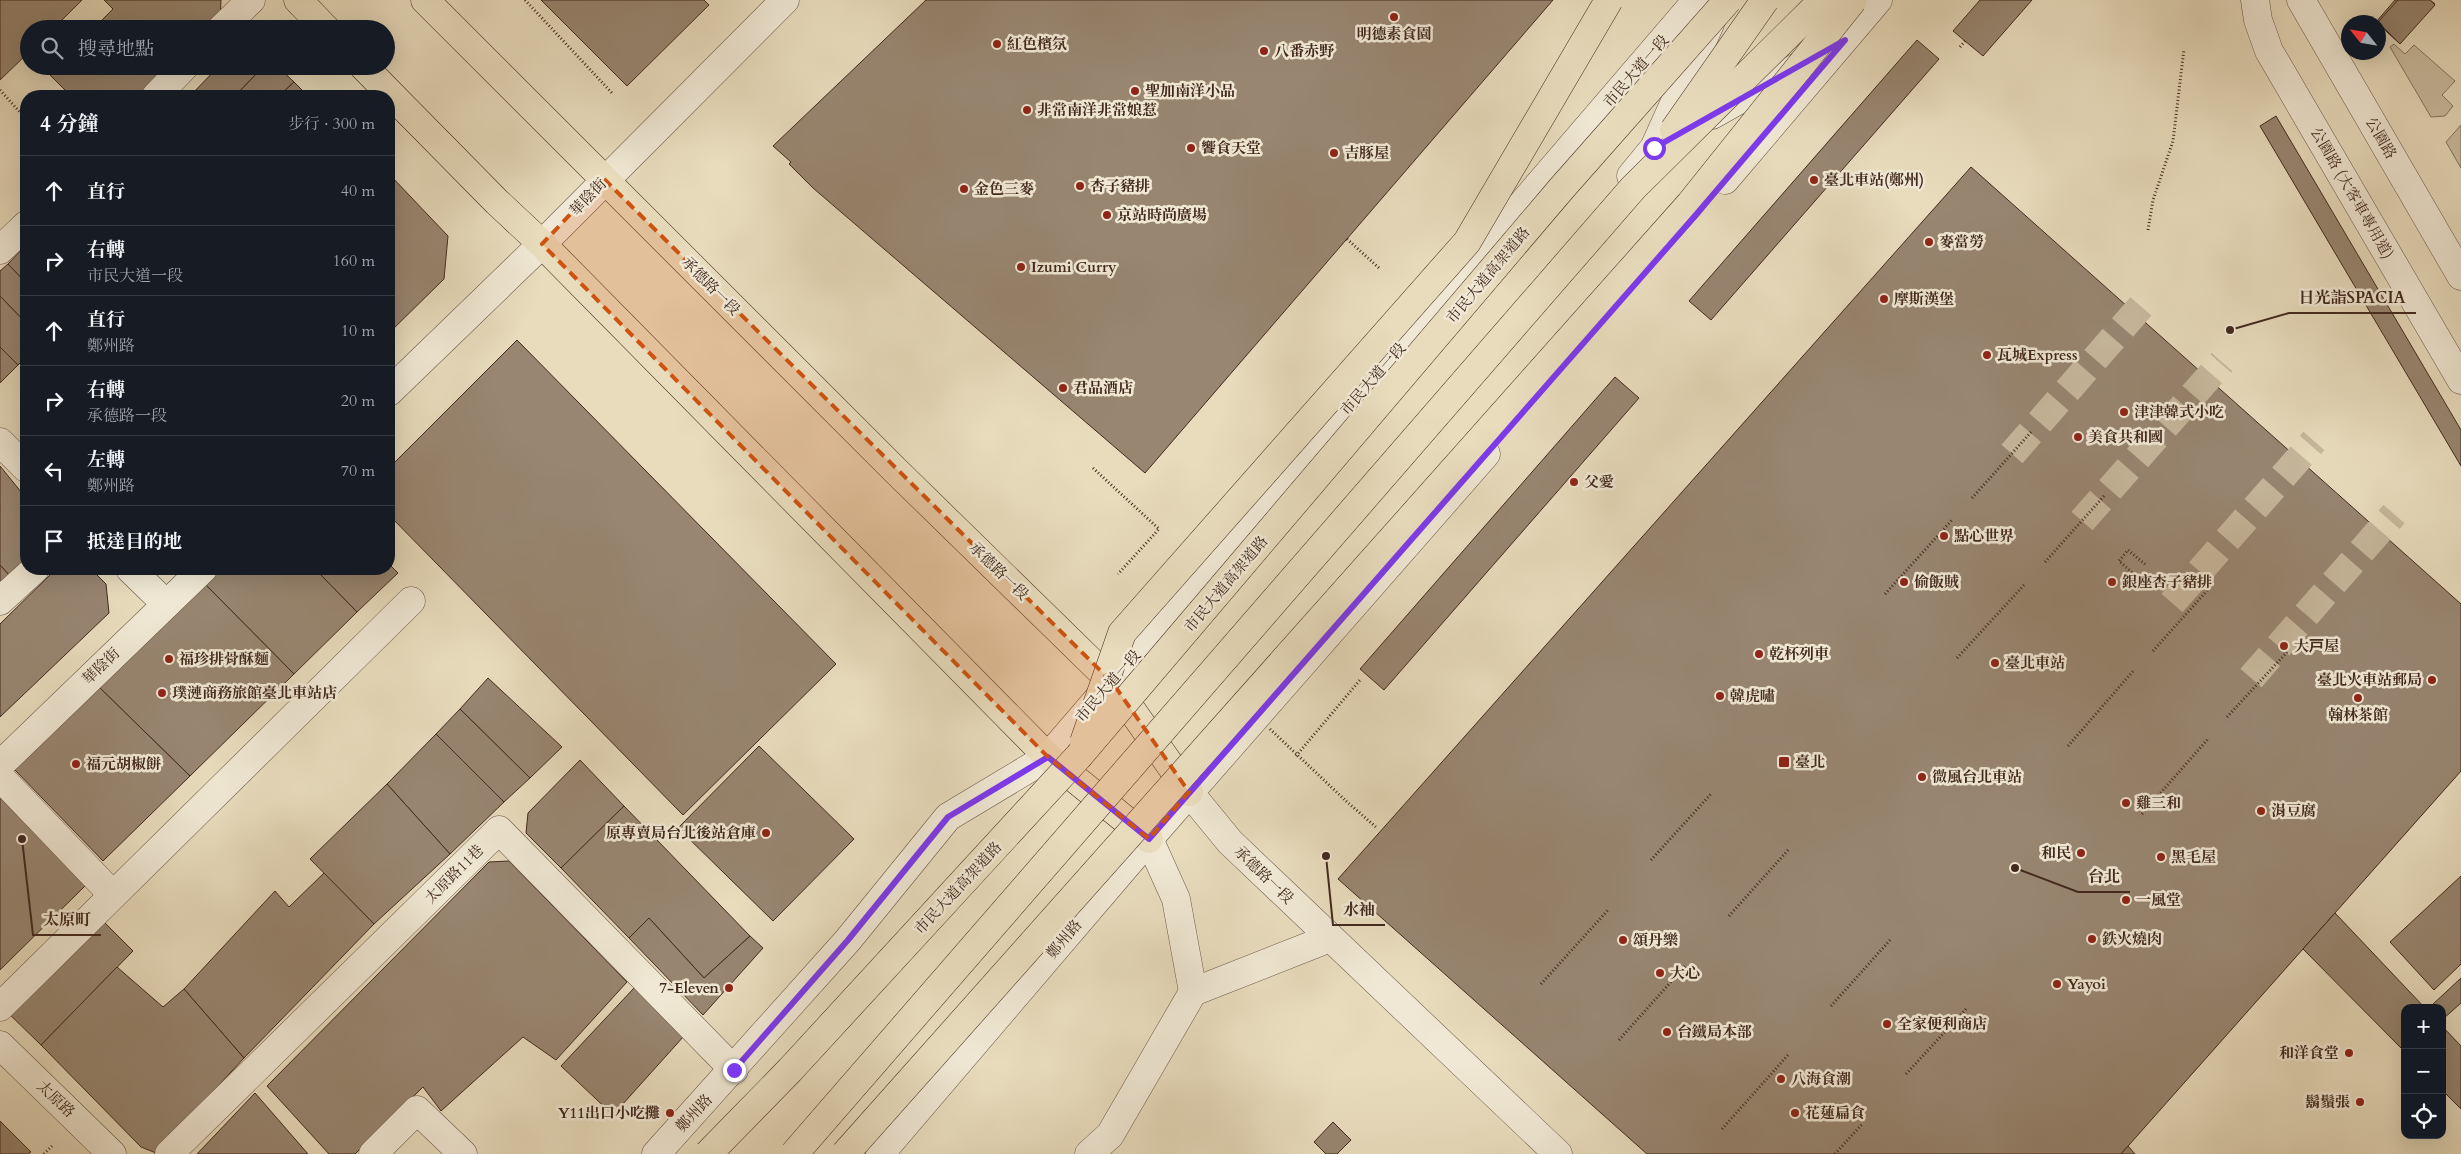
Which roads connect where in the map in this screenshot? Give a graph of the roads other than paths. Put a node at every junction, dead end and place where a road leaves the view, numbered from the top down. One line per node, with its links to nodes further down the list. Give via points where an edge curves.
1 (251, 0): 15 (street)
2 (298, 0): 16 (main road)
3 (425, 0): 24 (main road, 承德路一段)
4 (785, 0): 24 (street, 華陰街)
5 (1609, 0): 43 (main road, bridge, via 1467,242 1122,633)
6 (1697, 0): 41 (street, 市民大道一段)
7 (1721, 0): 23 (street)
8 (1728, 0): 43 (main road, 市民大道高架道路, bridge, via 1561,189)
9 (1765, 0): 25 (main road, bridge)
10 (1823, 0): 25 (main road, bridge)
11 (1853, 0): 61 (main road, bridge, via 1690,204)
12 (1878, 0): 17 (street)
13 (2255, 0): 31 (street, 公園路 (大客車專用道), via 2269,51)
14 (2301, 0): 30 (street, 公園路)
15 (230, 20)
16 (317, 20)
17 (1845, 40): 23 (street); 46 (street, via 1694,217)
18 (176, 75): 20 (street)
19 (372, 75): 21 (main road)
20 (162, 90)
21 (387, 90)
22 (395, 98): 27 (main road)
23 (1654, 148): 29 (street)
24 (604, 180): 27 (street, 華陰街); 41 (main road, 承德路一段)
25 (1633, 188): 60 (main road, bridge)
26 (20, 231): 28 (street)
27 (542, 244): 32 (street, 華陰街); 42 (main road)
28 (0, 250)
29 (1566, 253)
30 (2461, 276)
31 (2461, 380)
32 (395, 386)
33 (0, 442): 34 (street)
34 (20, 462)
35 (28, 575): 38 (street)
36 (136, 575): 40 (street)
37 (197, 575): 40 (street, 華陰街)
38 (0, 600)
39 (411, 601): 48 (street)
40 (166, 604): 44 (street, 華陰街)
41 (1112, 682): 42 (street, 市民大道一段); 46 (main road, 承德路一段)
42 (1048, 757): 47 (main road); 53 (street, 鄭州路, via 948,817 848,940)
43 (1078, 757): 59 (main road, 市民大道高架道路, bridge, via 790,1070)
44 (0, 765)
45 (0, 777): 48 (street)
46 (1189, 792): 47 (street, 鄭州路); 49 (street, 承德路一段, via 1230,842)
47 (1149, 839): 50 (street, via 1176,899); 62 (street, 鄭州路)
48 (113, 895): 51 (street)
49 (1330, 938): 50 (street); 64 (street, 承德路一段)
50 (1193, 992): 63 (street, via 1110,1135)
51 (0, 1007)
52 (0, 1045): 54 (street, 太原路)
53 (734, 1070): 55 (street, 太原路11巷, via 499,830); 58 (street, 鄭州路)
54 (112, 1154)
55 (169, 1154)
56 (373, 1154): 57 (street, via 417,1110)
57 (462, 1154)
58 (656, 1154)
59 (708, 1154)
60 (794, 1154)
61 (845, 1154)
62 (880, 1154)
63 (1089, 1154)
64 (1558, 1154)

